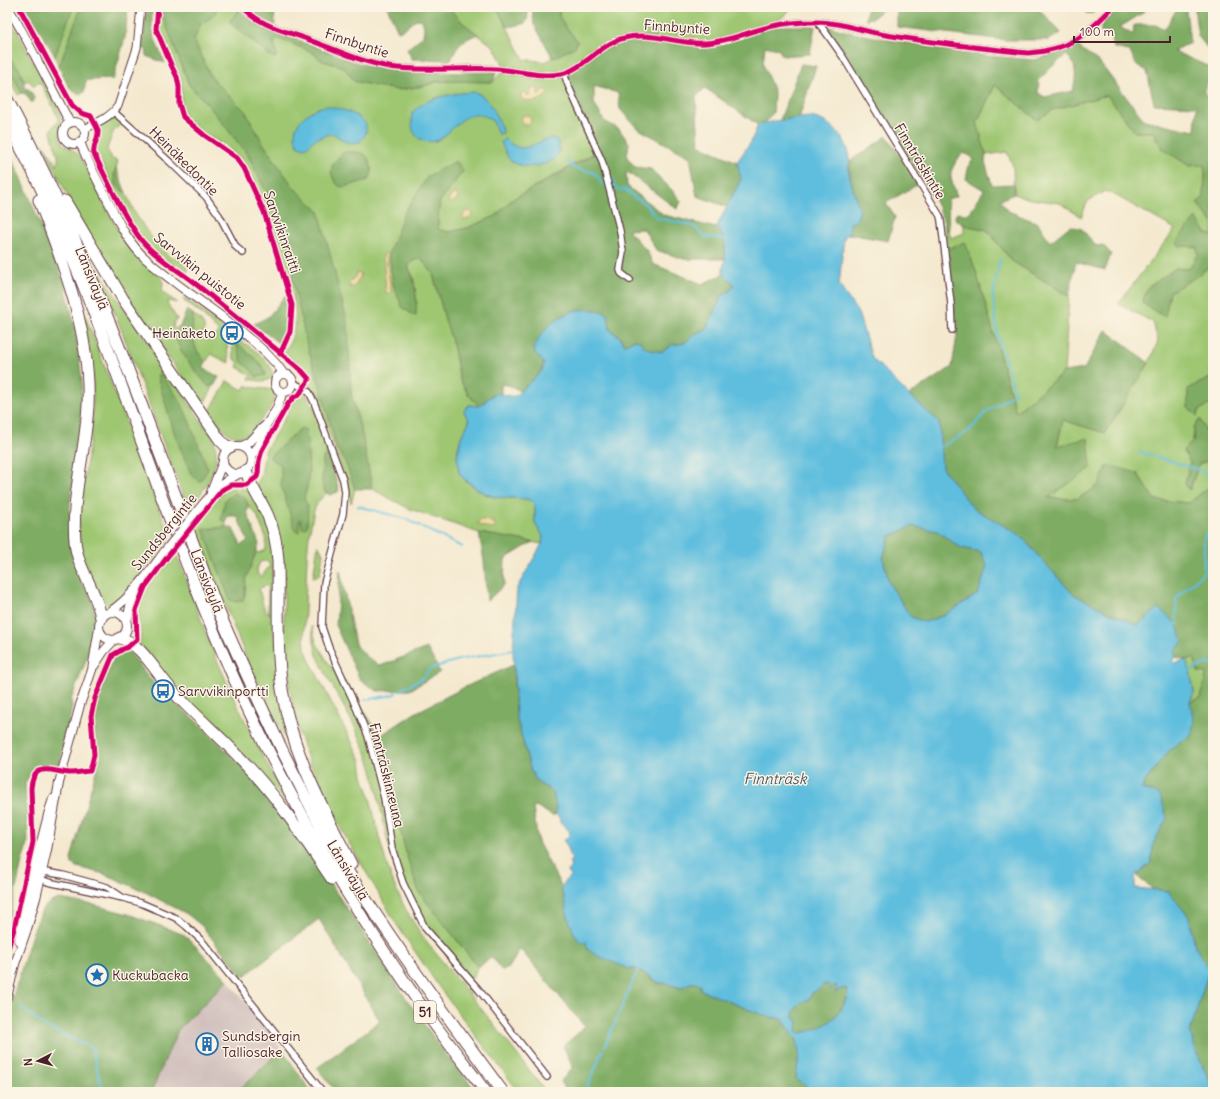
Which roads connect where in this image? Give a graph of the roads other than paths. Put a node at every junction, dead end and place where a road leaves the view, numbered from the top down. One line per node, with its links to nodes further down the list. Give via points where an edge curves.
1 (8, 7): 10 (main road)
2 (142, 7): 8 (street, via 136,48)
3 (243, 7): 6 (street, Finnbyntie, via 254,17 281,31 388,66 484,69 550,75)
4 (1112, 7): 5 (street, Finnbyntie, via 1085,34 1065,46 1034,53 883,35)
5 (817, 22): 6 (street, Finnbyntie, via 773,26 719,42 685,42 650,36 623,38 605,46); 17 (street, Finnträskintie, via 843,57 940,216)
6 (564, 73): 16 (street, via 602,160 620,231 623,252 620,270)
7 (7, 99): 14 (highway, Länsiväylä / 51)
8 (114, 112): 11 (street); 15 (street, Heinäkedontie, via 206,196 236,247)
9 (7, 122): 12 (highway, Länsiväylä / 51)
10 (70, 123): 11 (main road, via 80,123); 13 (main road, via 64,128 66,140 72,144)
11 (85, 129): 13 (main road, via 85,136)
12 (16, 139): 30 (highway, via 61,256 82,339 88,404 75,506 74,542 80,566 98,601); 37 (highway, Länsiväylä / 51, via 50,207 91,304 179,544 222,650 283,779)
13 (80, 142): 18 (main road, Sarvvikin puistotie, via 117,218 134,246 166,276 262,349)
14 (30, 143): 22 (highway, via 127,305 220,440 224,445); 36 (highway, Länsiväylä / 51, via 60,204 105,309 232,644 331,843)
15 (243, 252)
16 (630, 280)
17 (952, 330)
18 (284, 374): 19 (main road); 20 (main road, via 278,376 275,384 278,390)
19 (293, 382): 20 (main road, via 291,388); 40 (street, Finnträskinreuna, via 309,392 343,480 343,514 324,583 322,627 328,648 368,736 384,798 392,848 403,883 425,928 480,990)
20 (283, 392): 21 (main road, via 276,410)
21 (266, 425): 22 (main road, via 248,443); 23 (main road, via 265,433)
22 (236, 447): 23 (main road, via 247,450); 24 (main road, via 223,454)
23 (251, 457): 25 (main road, via 250,465)
24 (222, 464): 25 (main road, via 228,472); 26 (main road, Sundsbergintie)
25 (242, 473): 26 (main road, Sundsbergintie, via 226,480); 36 (highway, via 267,514 277,545 280,666 282,689 292,733 322,805)
26 (210, 495): 27 (main road, Sundsbergintie, bridge)
27 (138, 585): 28 (main road, Sundsbergintie); 29 (main road, Sundsbergintie)
28 (111, 611): 29 (main road, via 119,612); 30 (main road, via 105,614)
29 (127, 622): 31 (main road, via 126,632)
30 (100, 623): 31 (main road, via 103,636); 32 (main road)
31 (117, 639): 32 (main road); 37 (highway, via 127,640 137,647 180,699 242,759 280,804)
32 (92, 670): 33 (main road, via 80,705)
33 (38, 871): 34 (main road); 35 (street, via 107,887); 38 (main road, via 21,927)
34 (40, 879): 35 (street); 38 (main road)
35 (123, 898): 41 (street, via 176,918 194,933)
36 (382, 924): 43 (highway, Länsiväylä / 51)
37 (369, 928): 42 (highway, Länsiväylä / 51, via 430,1019)
38 (15, 964): 39 (main road)
39 (7, 997)
40 (547, 1078)
41 (323, 1092)
42 (486, 1092)
43 (503, 1092)

